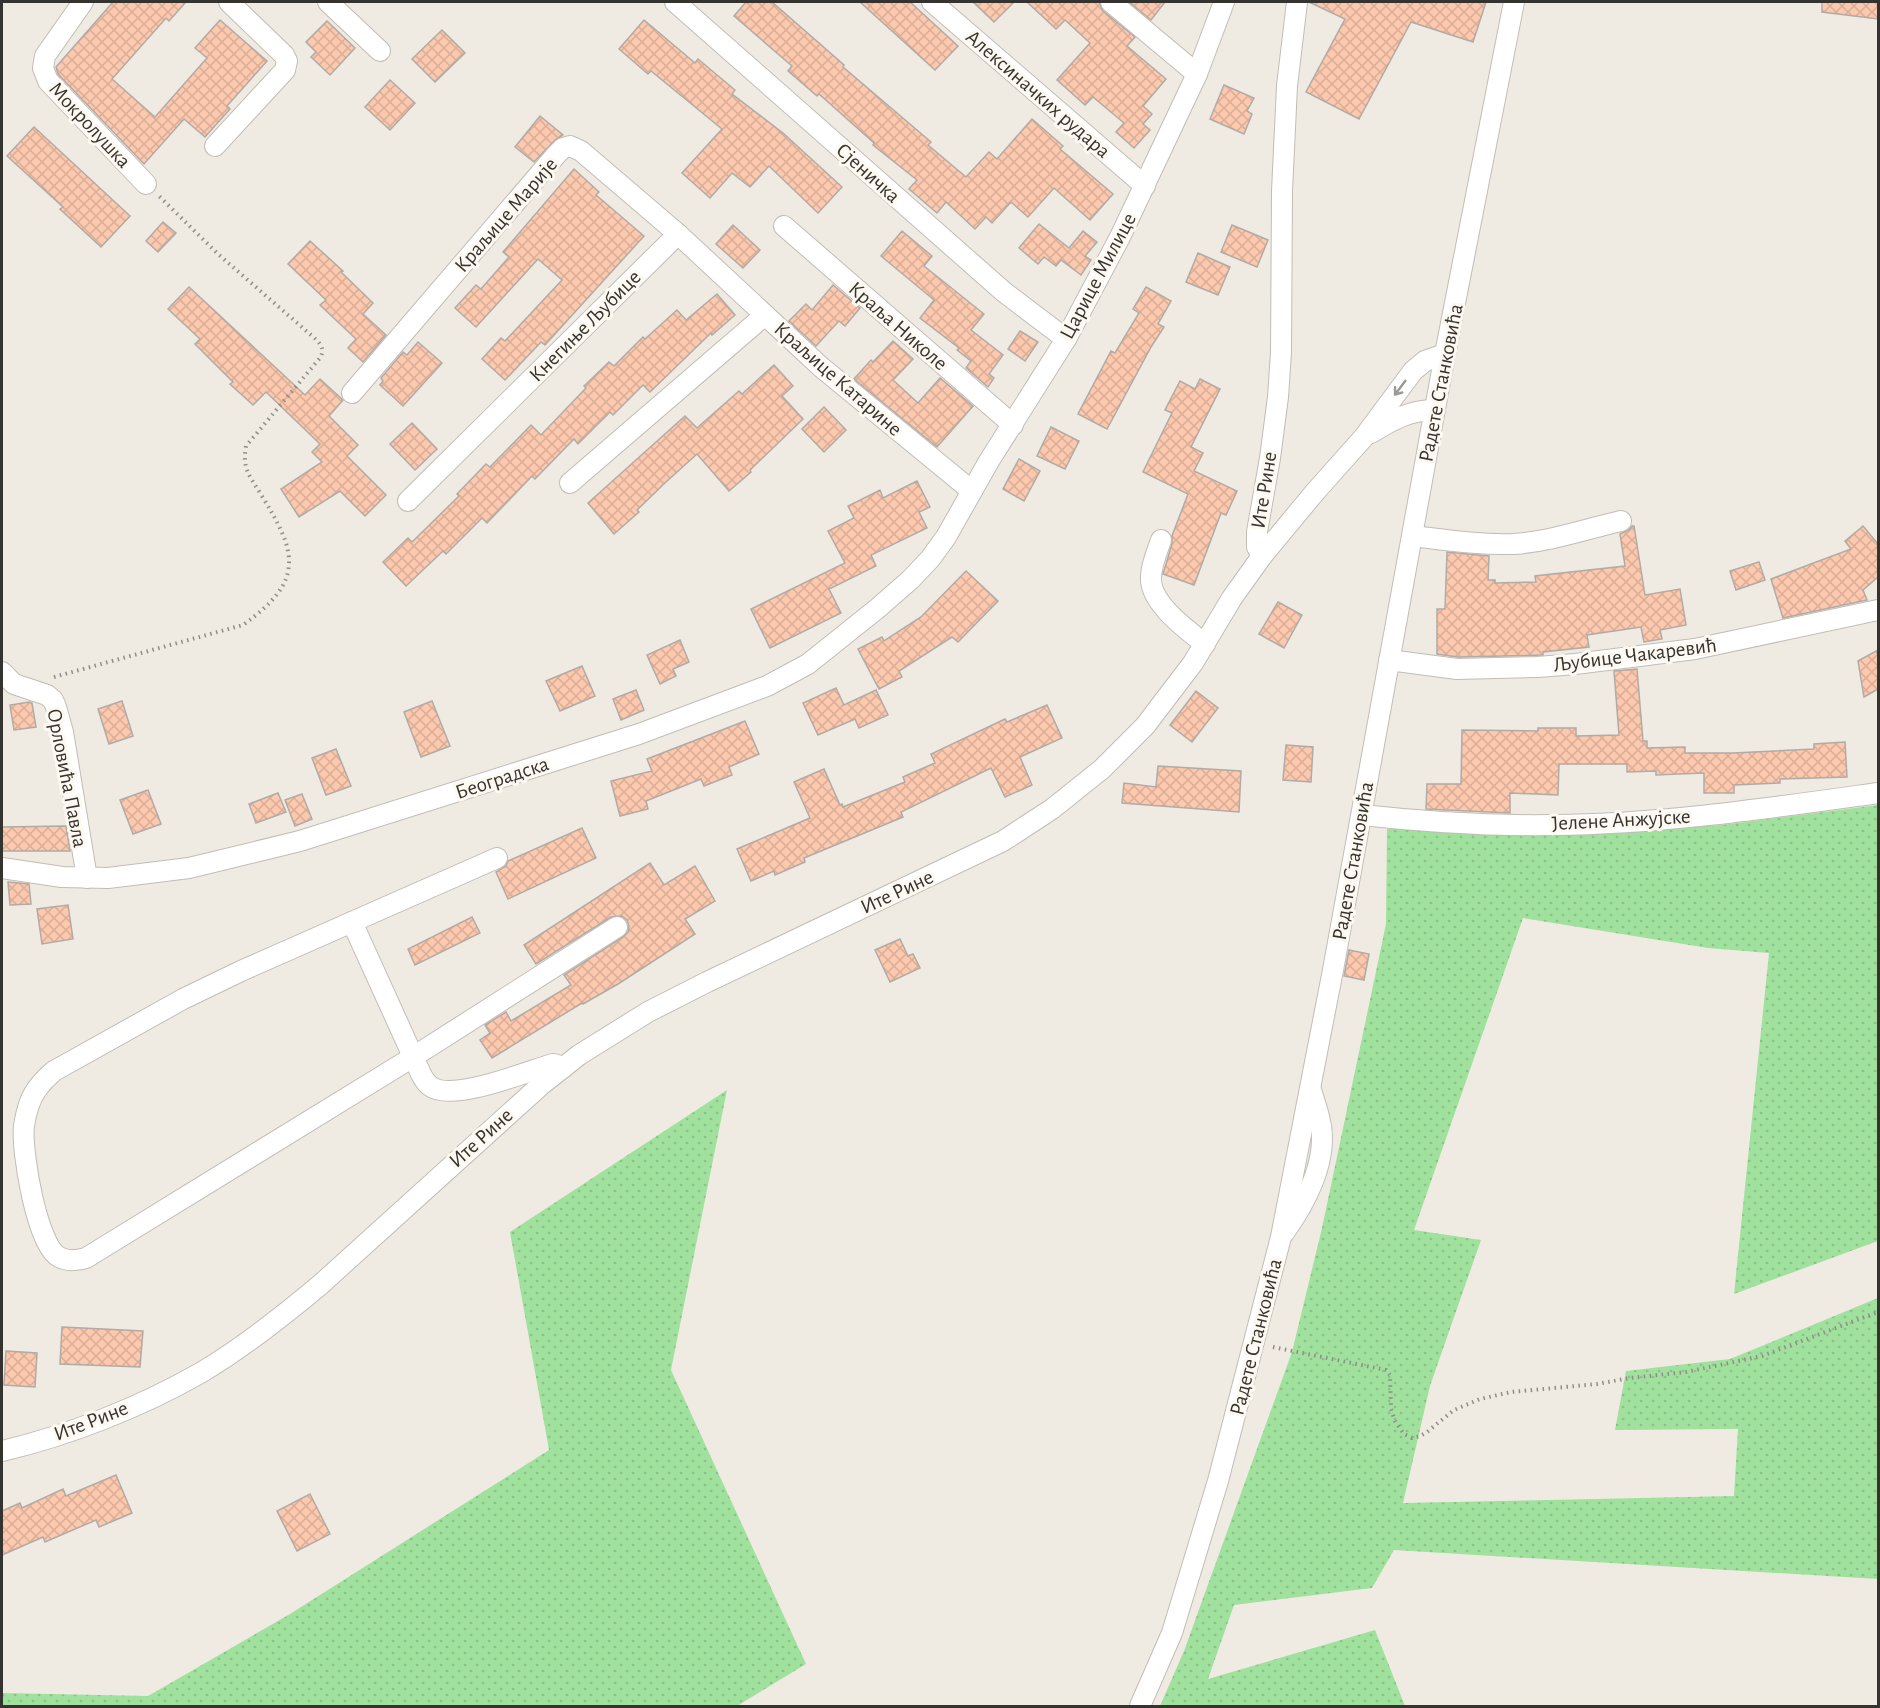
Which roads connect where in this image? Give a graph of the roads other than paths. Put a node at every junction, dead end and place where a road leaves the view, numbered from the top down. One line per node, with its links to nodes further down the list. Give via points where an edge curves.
1 (83, 2): 13 (street, Мокролушка, via 45,56 43,68 48,81)
2 (229, 2): 12 (street, via 287,61 285,69)
3 (328, 2): 10 (street)
4 (675, 2): 18 (street, Сјеничка, via 1004,292)
5 (932, 2): 14 (street, Алексиначких рудара)
6 (1111, 2): 11 (street)
7 (1224, 2): 11 (street, Царице Милице)
8 (1297, 2): 31 (street, Ите Рине, via 1286,107 1278,397 1257,532 1257,547)
9 (1514, 2): 19 (street, Радете Станковића)
10 (380, 51)
11 (1197, 74): 14 (street, Царице Милице)
12 (215, 146)
13 (146, 184)
14 (1145, 186): 18 (street, Царице Милице)
15 (784, 226): 22 (street, Краља Николе)
16 (678, 234): 17 (street); 20 (street, Краљице Марије, via 576,148 563,148); 26 (street, Кнегиње Љубице)
17 (765, 315): 24 (street, Краљице Катарине); 25 (street, Краљице Катарине, via 821,368)
18 (1066, 339): 22 (street, Царице Милице)
19 (1445, 354): 21 (street, Радете Станковића); 23 (street, one-way to 23, via 1425,361 1413,371)
20 (352, 393)
21 (1435, 410): 23 (street, via 1406,414); 28 (street, Радете Станковића)
22 (1013, 425): 25 (street, Царице Милице)
23 (1364, 437): 31 (street)
24 (570, 483)
25 (972, 491): 29 (street, Царице Милице)
26 (408, 501)
27 (1621, 521): 28 (street, via 1515,544)
28 (1413, 536): 34 (street, Радете Станковића)
29 (946, 537): 40 (street, Београдска, via 910,580 878,608 808,664 767,686 628,738 300,841 189,868)
30 (1161, 540): 33 (street, via 1151,583 1169,614)
31 (1262, 556): 33 (street, Ите Рине)
32 (1878, 610): 34 (street, Љубице Чакаревић, via 1695,649 1575,664 1456,669)
33 (1205, 644): 44 (street, Ите Рине, via 1145,726 1059,804 1023,830 648,1012)
34 (1389, 660): 37 (street, Радете Станковића)
35 (2, 672): 40 (street, Орловића Павла, via 14,684 47,695 56,707)
36 (1878, 793): 37 (street, Јелене Анжујске, via 1629,822 1497,825)
37 (1362, 815): 46 (street, Радете Станковића, via 1281,1237 1218,1481 1172,1633)
38 (497, 858): 41 (street)
39 (2, 868): 40 (street, Београдска)
40 (87, 878)
41 (352, 922): 43 (street); 43 (street, via 183,999 54,1071 38,1085 28,1106 24,1128 31,1192 48,1247 58,1257 71,1261 86,1258)
42 (617, 927): 43 (street)
43 (413, 1057): 44 (street, via 430,1087 446,1091 464,1090 553,1064)
44 (564, 1067): 45 (street, Ите Рине, via 320,1285 228,1356 105,1418)
45 (2, 1451)
46 (1140, 1707)

